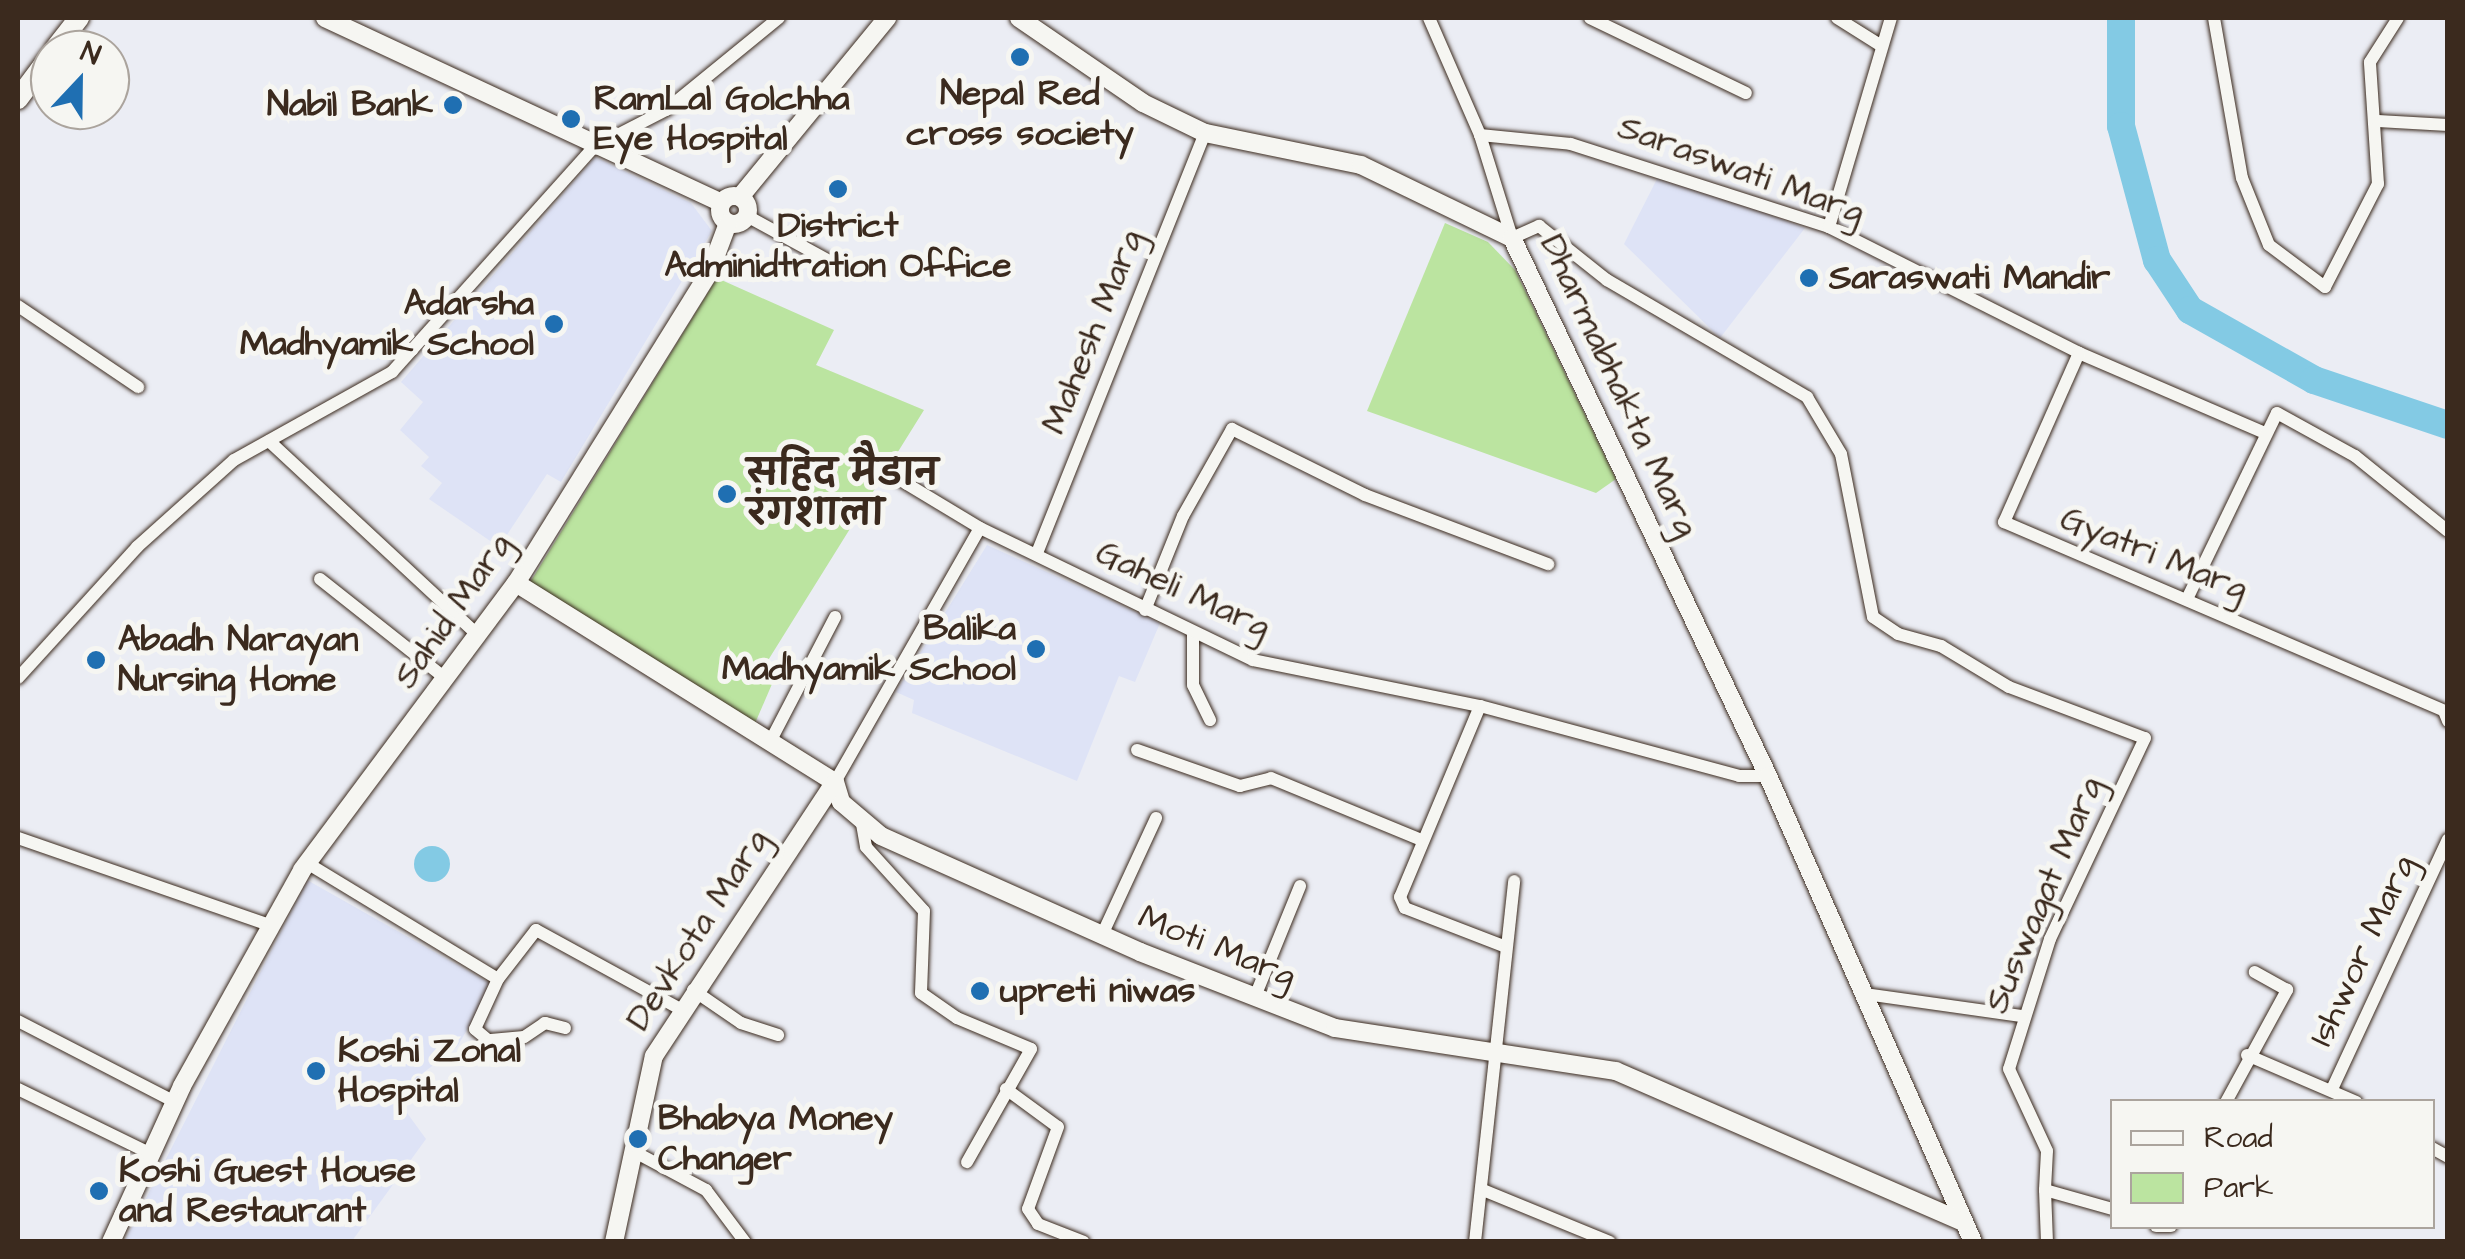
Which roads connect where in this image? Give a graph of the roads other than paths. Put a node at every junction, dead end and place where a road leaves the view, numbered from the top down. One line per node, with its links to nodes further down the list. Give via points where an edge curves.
1 (325, 18): 17 (street)
2 (780, 18): 17 (street, via 666,110)
3 (886, 18): 18 (street)
4 (1019, 18): 15 (street, via 1143,103)
5 (1428, 18): 16 (street, Dharmabhakta Marg)
6 (1590, 18): 12 (street)
7 (1837, 18): 11 (street)
8 (1891, 18): 11 (street)
9 (2214, 18): 13 (street, via 2242,178 2269,245 2325,287 2378,184)
10 (2398, 18): 13 (street, via 2370,62)
11 (1880, 45): 22 (street)
12 (1746, 93)
13 (2378, 121): 14 (street)
14 (2448, 124)
15 (1205, 133): 23 (street, via 1309,148 1361,165); 33 (street, Mahesh Marg)
16 (1480, 135): 22 (street, Saraswati Marg, via 1572,144); 23 (street, Dharmabhakta Marg)
17 (594, 147): 19 (street); 29 (street, via 392,372)
18 (740, 196): 19 (street); 20 (street)
19 (721, 203): 21 (street)
20 (747, 216): 21 (street); 24 (street)
21 (728, 223): 36 (street, Sahid Marg, via 710,270)
22 (1828, 227): 26 (street, Saraswati Marg)
23 (1512, 238): 49 (street, Dharmabhakta Marg); 68 (street, Suswagat Marg, via 1539,226 1608,280 1807,397 1841,454 1873,617 1898,634 1941,646 2009,687 2144,738)
24 (842, 268)
25 (18, 306): 27 (street)
26 (2079, 353): 28 (street, Saraswati Marg); 37 (street, Gyatri Marg, via 2004,522)
27 (138, 386)
28 (2262, 432): 32 (street, via 2277,413 2355,456); 37 (street)
29 (269, 441): 41 (street); 42 (street, via 234,460 137,547)
30 (897, 478): 31 (street, Gaheli Marg)
31 (980, 528): 33 (street, Gaheli Marg); 50 (street)
32 (2448, 532)
33 (1037, 553): 38 (street, Gaheli Marg)
34 (1548, 564): 38 (street, via 1365,494 1232,429 1183,516)
35 (320, 579): 43 (street)
36 (516, 583): 41 (street, Sahid Marg); 47 (street)
37 (2188, 597): 46 (street, Gyatri Marg, via 2444,711)
38 (1146, 610): 40 (street, Gaheli Marg)
39 (834, 617): 47 (street)
40 (1193, 632): 44 (street, Gaheli Marg, via 1253,660); 45 (street, via 1193,685)
41 (478, 635): 43 (street, Sahid Marg)
42 (18, 678)
43 (446, 679): 56 (street, Sahid Marg)
44 (1480, 706): 49 (street, Gaheli Marg, via 1739,776); 54 (street)
45 (1210, 720)
46 (2448, 721)
47 (770, 742): 50 (street)
48 (1137, 750): 54 (street, via 1240,786 1271,778)
49 (1768, 776): 65 (street, Dharmabhakta Marg)
50 (835, 782): 52 (street); 64 (street, Devkota Marg)
51 (1156, 818): 60 (street)
52 (862, 824): 60 (street, Moti Marg); 76 (street, via 866,847 924,911 921,993 957,1018 1031,1048)
53 (18, 838): 59 (street)
54 (1419, 839): 61 (street, via 1401,882 1405,908)
55 (2448, 840): 74 (street, Ishwor Marg)
56 (307, 863): 59 (street, Sahid Marg); 63 (street)
57 (1514, 881): 61 (street)
58 (1300, 886): 66 (street)
59 (270, 924): 79 (street, Sahid Marg)
60 (1102, 935): 66 (street, Moti Marg)
61 (1506, 948): 72 (street)
62 (2255, 972): 73 (street, via 2287,990)
63 (498, 979): 67 (street, via 540,928); 70 (street, via 475,1024 482,1037 519,1038 545,1023)
64 (693, 990): 67 (street, Devkota Marg); 71 (street, via 741,1023)
65 (1865, 994): 68 (street); 86 (street, Dharmabhakta Marg)
66 (1254, 999): 72 (street, Moti Marg, via 1335,1028)
67 (680, 1009): 80 (street, Devkota Marg, via 654,1056)
68 (2022, 1016): 84 (street, Suswagat Marg, via 2009,1069 2047,1151)
69 (18, 1021): 79 (street)
70 (566, 1028)
71 (778, 1035)
72 (1494, 1052): 83 (street); 86 (street, Moti Marg, via 1616,1070)
73 (2246, 1055): 74 (street, Ishwor Marg); 77 (street)
74 (2333, 1087): 78 (street, Ishwor Marg)
75 (18, 1088): 81 (street)
76 (1006, 1089): 82 (street); 90 (street, via 1058,1127 1028,1209 1038,1224)
77 (2227, 1099)
78 (2351, 1099)
79 (174, 1102): 81 (street, Sahid Marg)
80 (633, 1151): 88 (street, Devkota Marg); 89 (street, via 706,1190)
81 (151, 1154): 87 (street, Sahid Marg)
82 (967, 1162)
83 (1484, 1190): 91 (street); 92 (street)
84 (2044, 1190): 85 (street); 94 (street)
85 (2110, 1209)
86 (1964, 1222): 93 (street, Dharmabhakta Marg)
87 (110, 1242)
88 (614, 1242)
89 (746, 1242)
90 (1084, 1242)
91 (1475, 1242)
92 (1610, 1242)
93 (1973, 1242)
94 (2048, 1242)

